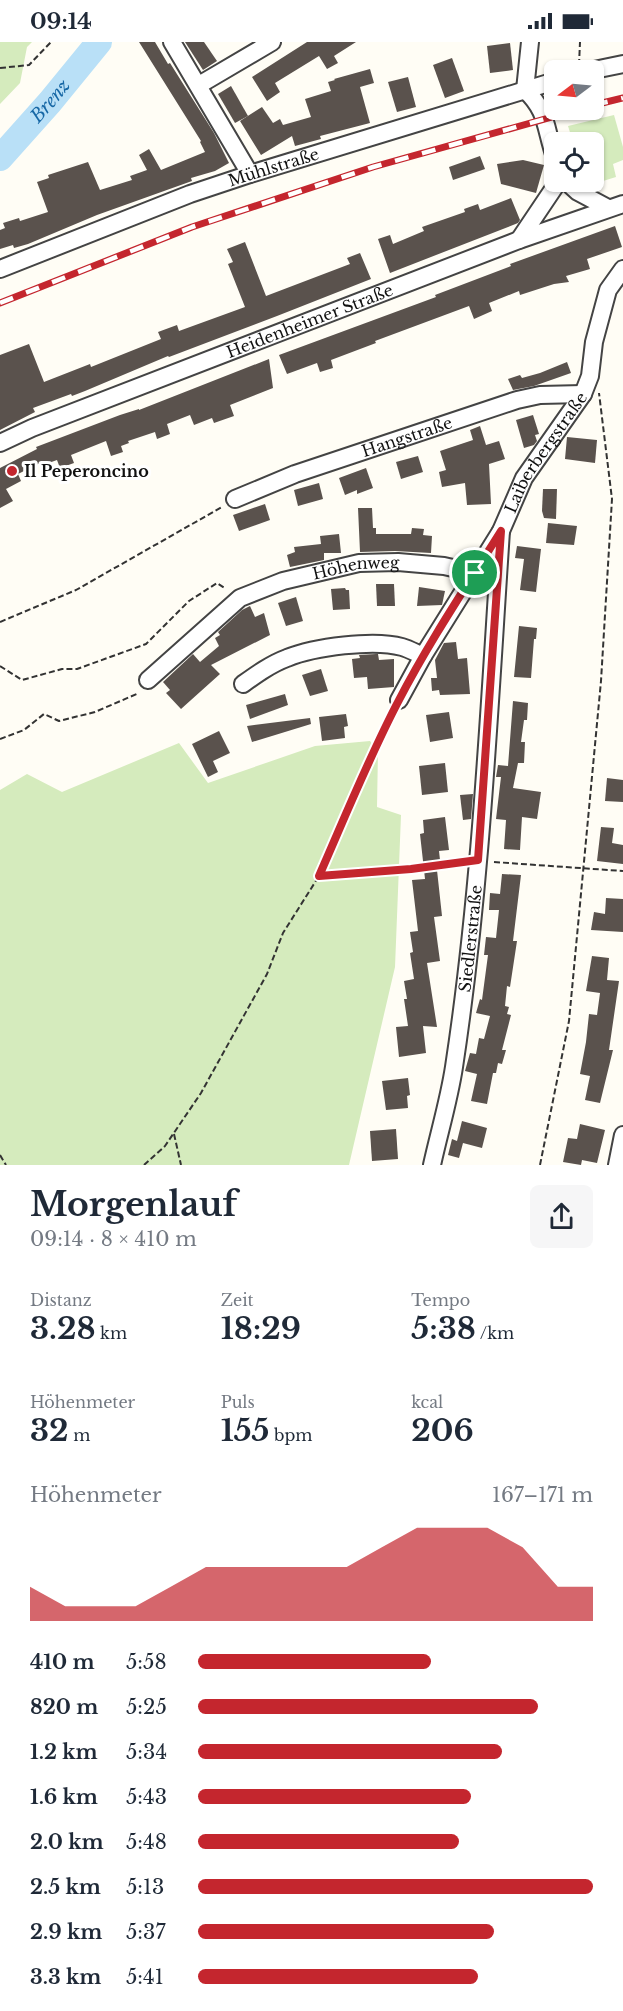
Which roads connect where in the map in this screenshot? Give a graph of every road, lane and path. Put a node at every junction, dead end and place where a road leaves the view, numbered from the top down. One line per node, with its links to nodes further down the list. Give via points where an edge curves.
1 (51, 42): 8 (path, via 29,65)
2 (172, 42): 11 (street)
3 (272, 42): 11 (street)
4 (530, 42): 12 (street)
5 (580, 42): 6 (path)
6 (579, 60)
7 (623, 64): 9 (street)
8 (0, 68)
9 (604, 68)
10 (544, 84): 12 (street, Mühlstraße)
11 (199, 85): 14 (street)
12 (525, 90): 13 (street, via 537,100); 14 (street, Mühlstraße)
13 (548, 132)
14 (250, 174): 19 (street, Mühlstraße)
15 (551, 192): 18 (street)
16 (578, 192): 17 (street)
17 (616, 206): 18 (street, Heidenheimer Straße)
18 (519, 240): 23 (street, Heidenheimer Straße)
19 (0, 269)
20 (623, 269): 21 (street, Laiberbergstraße, via 608,290 594,342)
21 (590, 376): 22 (street, Laiberbergstraße); 36 (path, via 600,394 612,499)
22 (583, 394): 24 (street, Hangstraße, via 517,400 295,474); 25 (street, Laiberbergstraße, via 524,478)
23 (0, 443)
24 (235, 499): 28 (path, via 76,590)
25 (501, 531): 26 (street, Laiberbergstraße); 35 (street, Siedlerstraße)
26 (475, 573): 29 (street, Laiberbergstraße); 31 (street, Höhenweg, via 398,562 358,563 283,581 240,598)
27 (217, 583): 30 (path, via 189,601 146,644 77,669 22,680)
28 (0, 622)
29 (423, 656): 32 (street, via 401,647 345,645 288,657); 33 (street, Laiberbergstraße)
30 (0, 666)
31 (148, 680): 34 (path, via 138,694 95,712 59,721 44,714 24,730)
32 (243, 684)
33 (399, 700): 38 (path)
34 (0, 739)
35 (478, 860): 36 (path); 38 (path); 45 (street, Siedlerstraße, via 453,1070)
36 (584, 868): 37 (path); 46 (path, via 569,1021)
37 (623, 870)
38 (319, 876): 39 (path, via 283,933 267,974)
39 (174, 1134): 43 (path); 44 (path)
40 (623, 1135): 47 (street)
41 (0, 1155): 42 (path)
42 (6, 1165)
43 (144, 1165)
44 (181, 1165)
45 (432, 1165)
46 (540, 1165)
47 (617, 1165)

